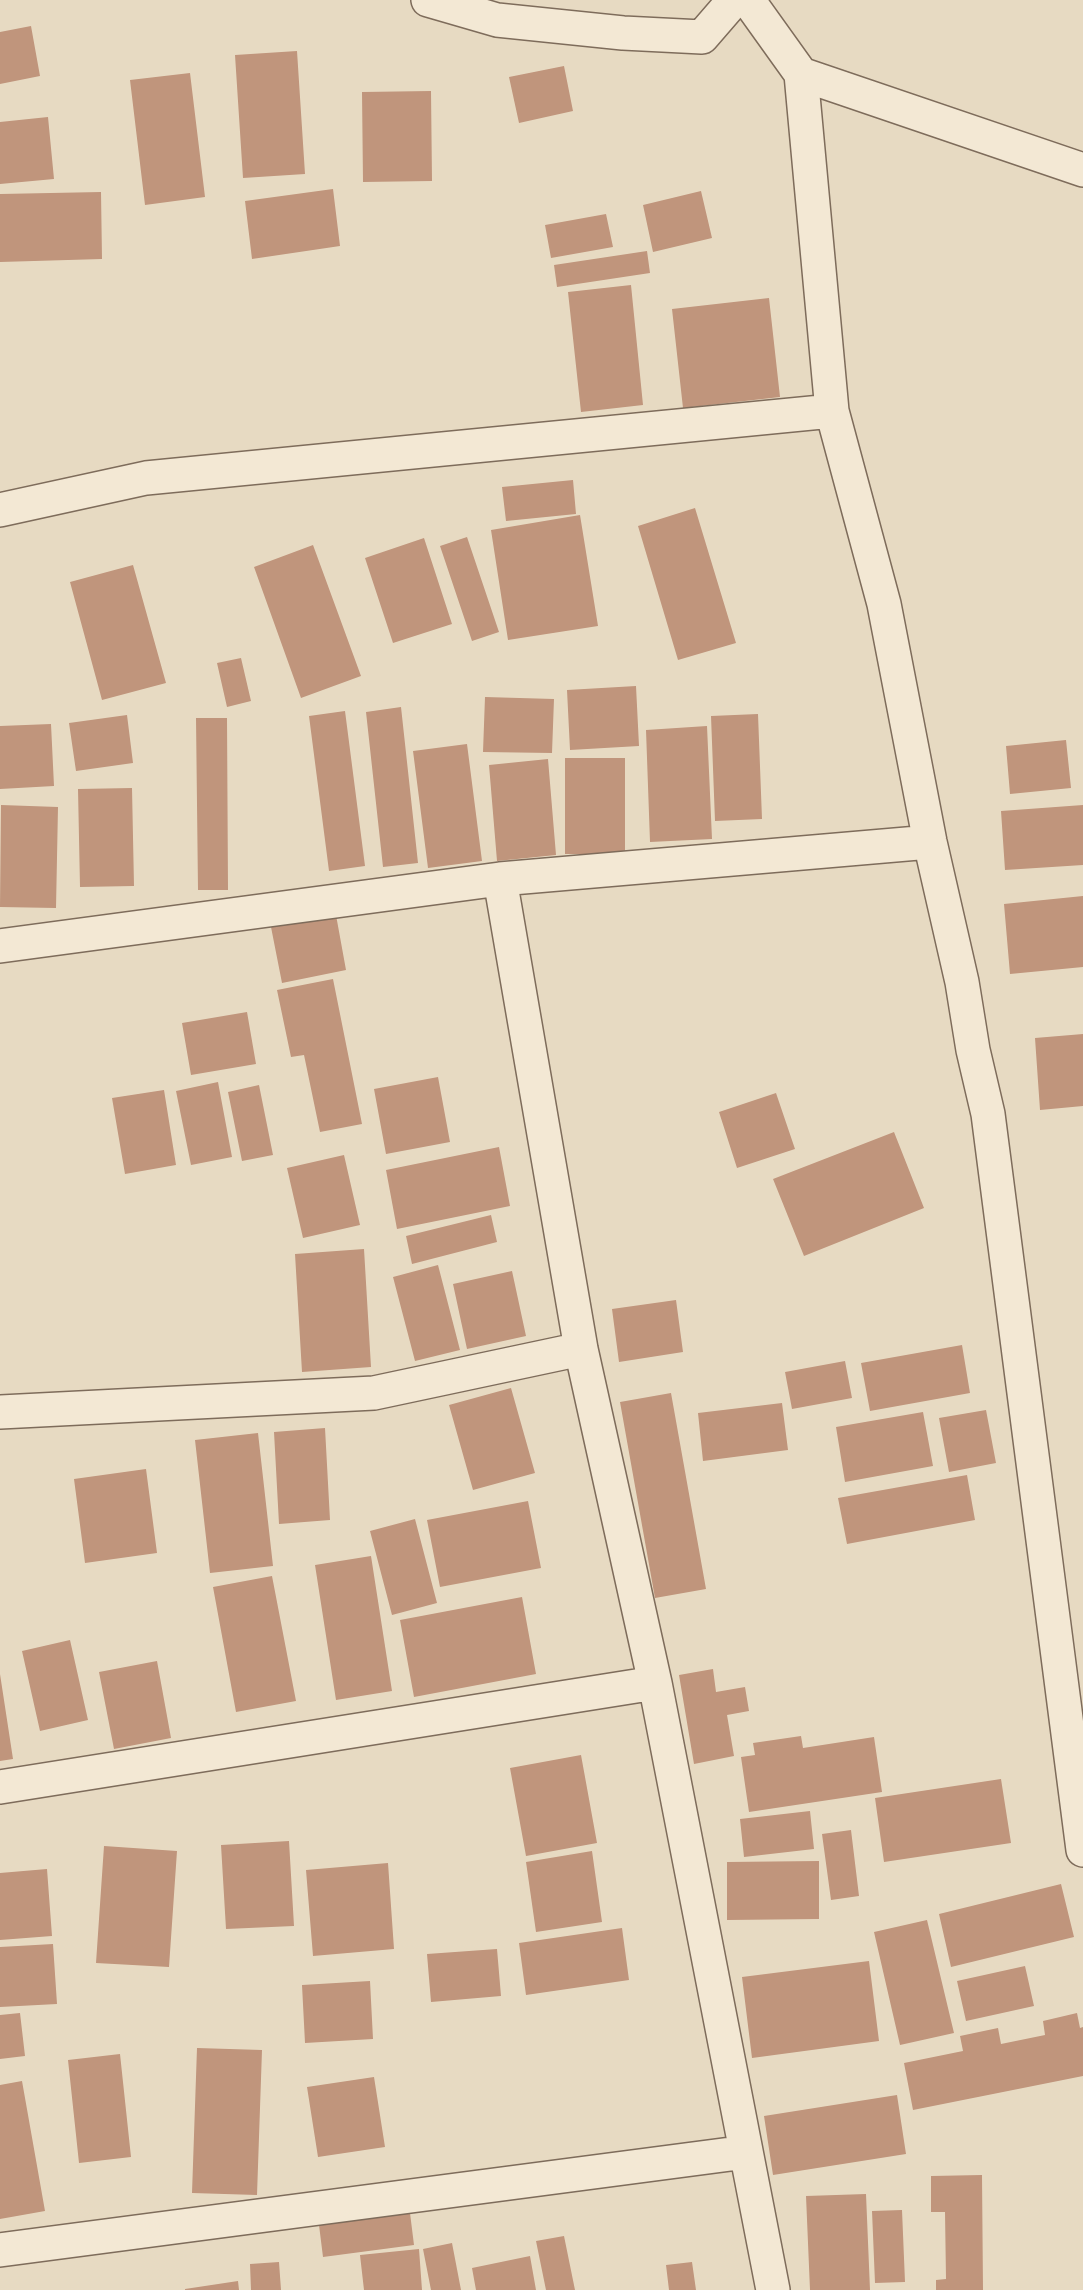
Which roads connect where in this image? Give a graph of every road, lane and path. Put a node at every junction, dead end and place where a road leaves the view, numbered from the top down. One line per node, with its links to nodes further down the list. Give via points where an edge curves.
1 (428, 0): 2 (street, via 497,20 702,37)
2 (734, 0)
3 (748, 0): 4 (street)
4 (801, 74): 5 (street); 6 (street)
5 (1083, 170)
6 (832, 411): 7 (street, via 146,478); 8 (street, via 884,604)
7 (0, 510)
8 (930, 842): 9 (street); 15 (street, via 988,1114)
9 (500, 879): 10 (street); 11 (street)
10 (0, 946)
11 (580, 1350): 12 (street, via 374,1393); 13 (street)
12 (0, 1412)
13 (655, 1683): 14 (street); 16 (street)
14 (0, 1787)
15 (1083, 1851)
16 (746, 2152): 17 (street); 18 (street)
17 (0, 2250)
18 (773, 2290)

